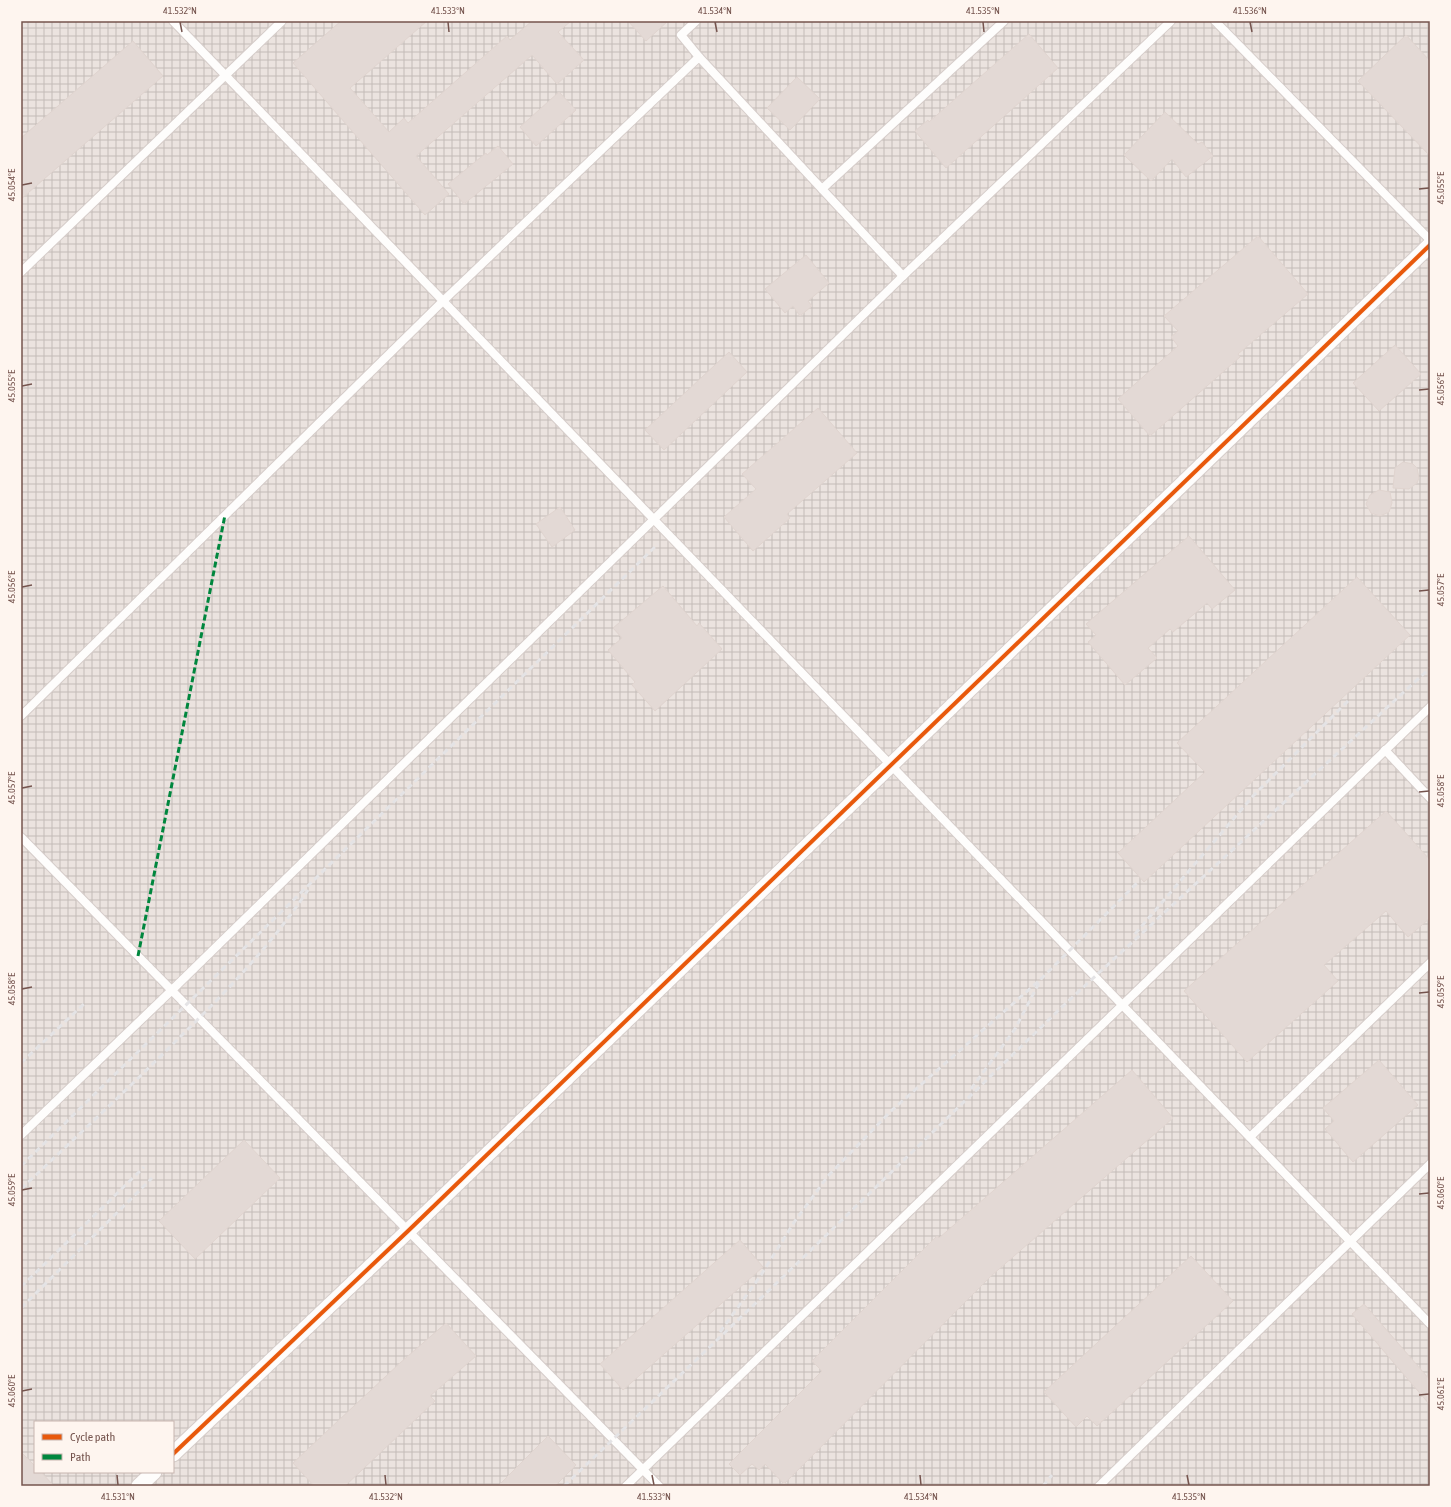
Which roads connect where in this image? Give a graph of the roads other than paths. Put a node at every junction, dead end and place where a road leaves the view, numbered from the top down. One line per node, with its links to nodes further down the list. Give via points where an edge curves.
1 (173, 21): 8 (lane)
2 (282, 21): 8 (lane)
3 (696, 21): 7 (lane, via 681,35)
4 (1004, 21): 9 (lane)
5 (1171, 21): 13 (lane)
6 (1215, 21): 10 (lane)
7 (699, 57): 9 (lane); 14 (lane)
8 (225, 75): 12 (lane); 14 (lane)
9 (822, 189): 13 (lane)
10 (1430, 240)
11 (1430, 244): 19 (street)
12 (21, 272)
13 (903, 276): 15 (lane)
14 (443, 301): 15 (lane); 17 (lane)
15 (653, 519): 19 (lane); 23 (lane)
16 (1430, 707): 18 (lane)
17 (21, 716)
18 (1385, 750): 20 (lane); 24 (lane)
19 (891, 765): 24 (lane); 28 (street)
20 (1430, 798)
21 (21, 836): 23 (lane)
22 (1430, 963): 26 (lane)
23 (172, 990): 25 (lane); 28 (lane)
24 (1122, 1005): 26 (lane); 32 (lane)
25 (21, 1134)
26 (1250, 1137): 29 (lane)
27 (1430, 1164): 29 (lane)
28 (408, 1231): 31 (street); 32 (lane)
29 (1350, 1241): 30 (lane); 37 (lane)
30 (1430, 1324)
31 (174, 1453)
32 (643, 1469): 35 (lane); 36 (lane)
33 (153, 1473): 34 (street)
34 (139, 1486)
35 (626, 1486)
36 (659, 1486)
37 (1099, 1486)

